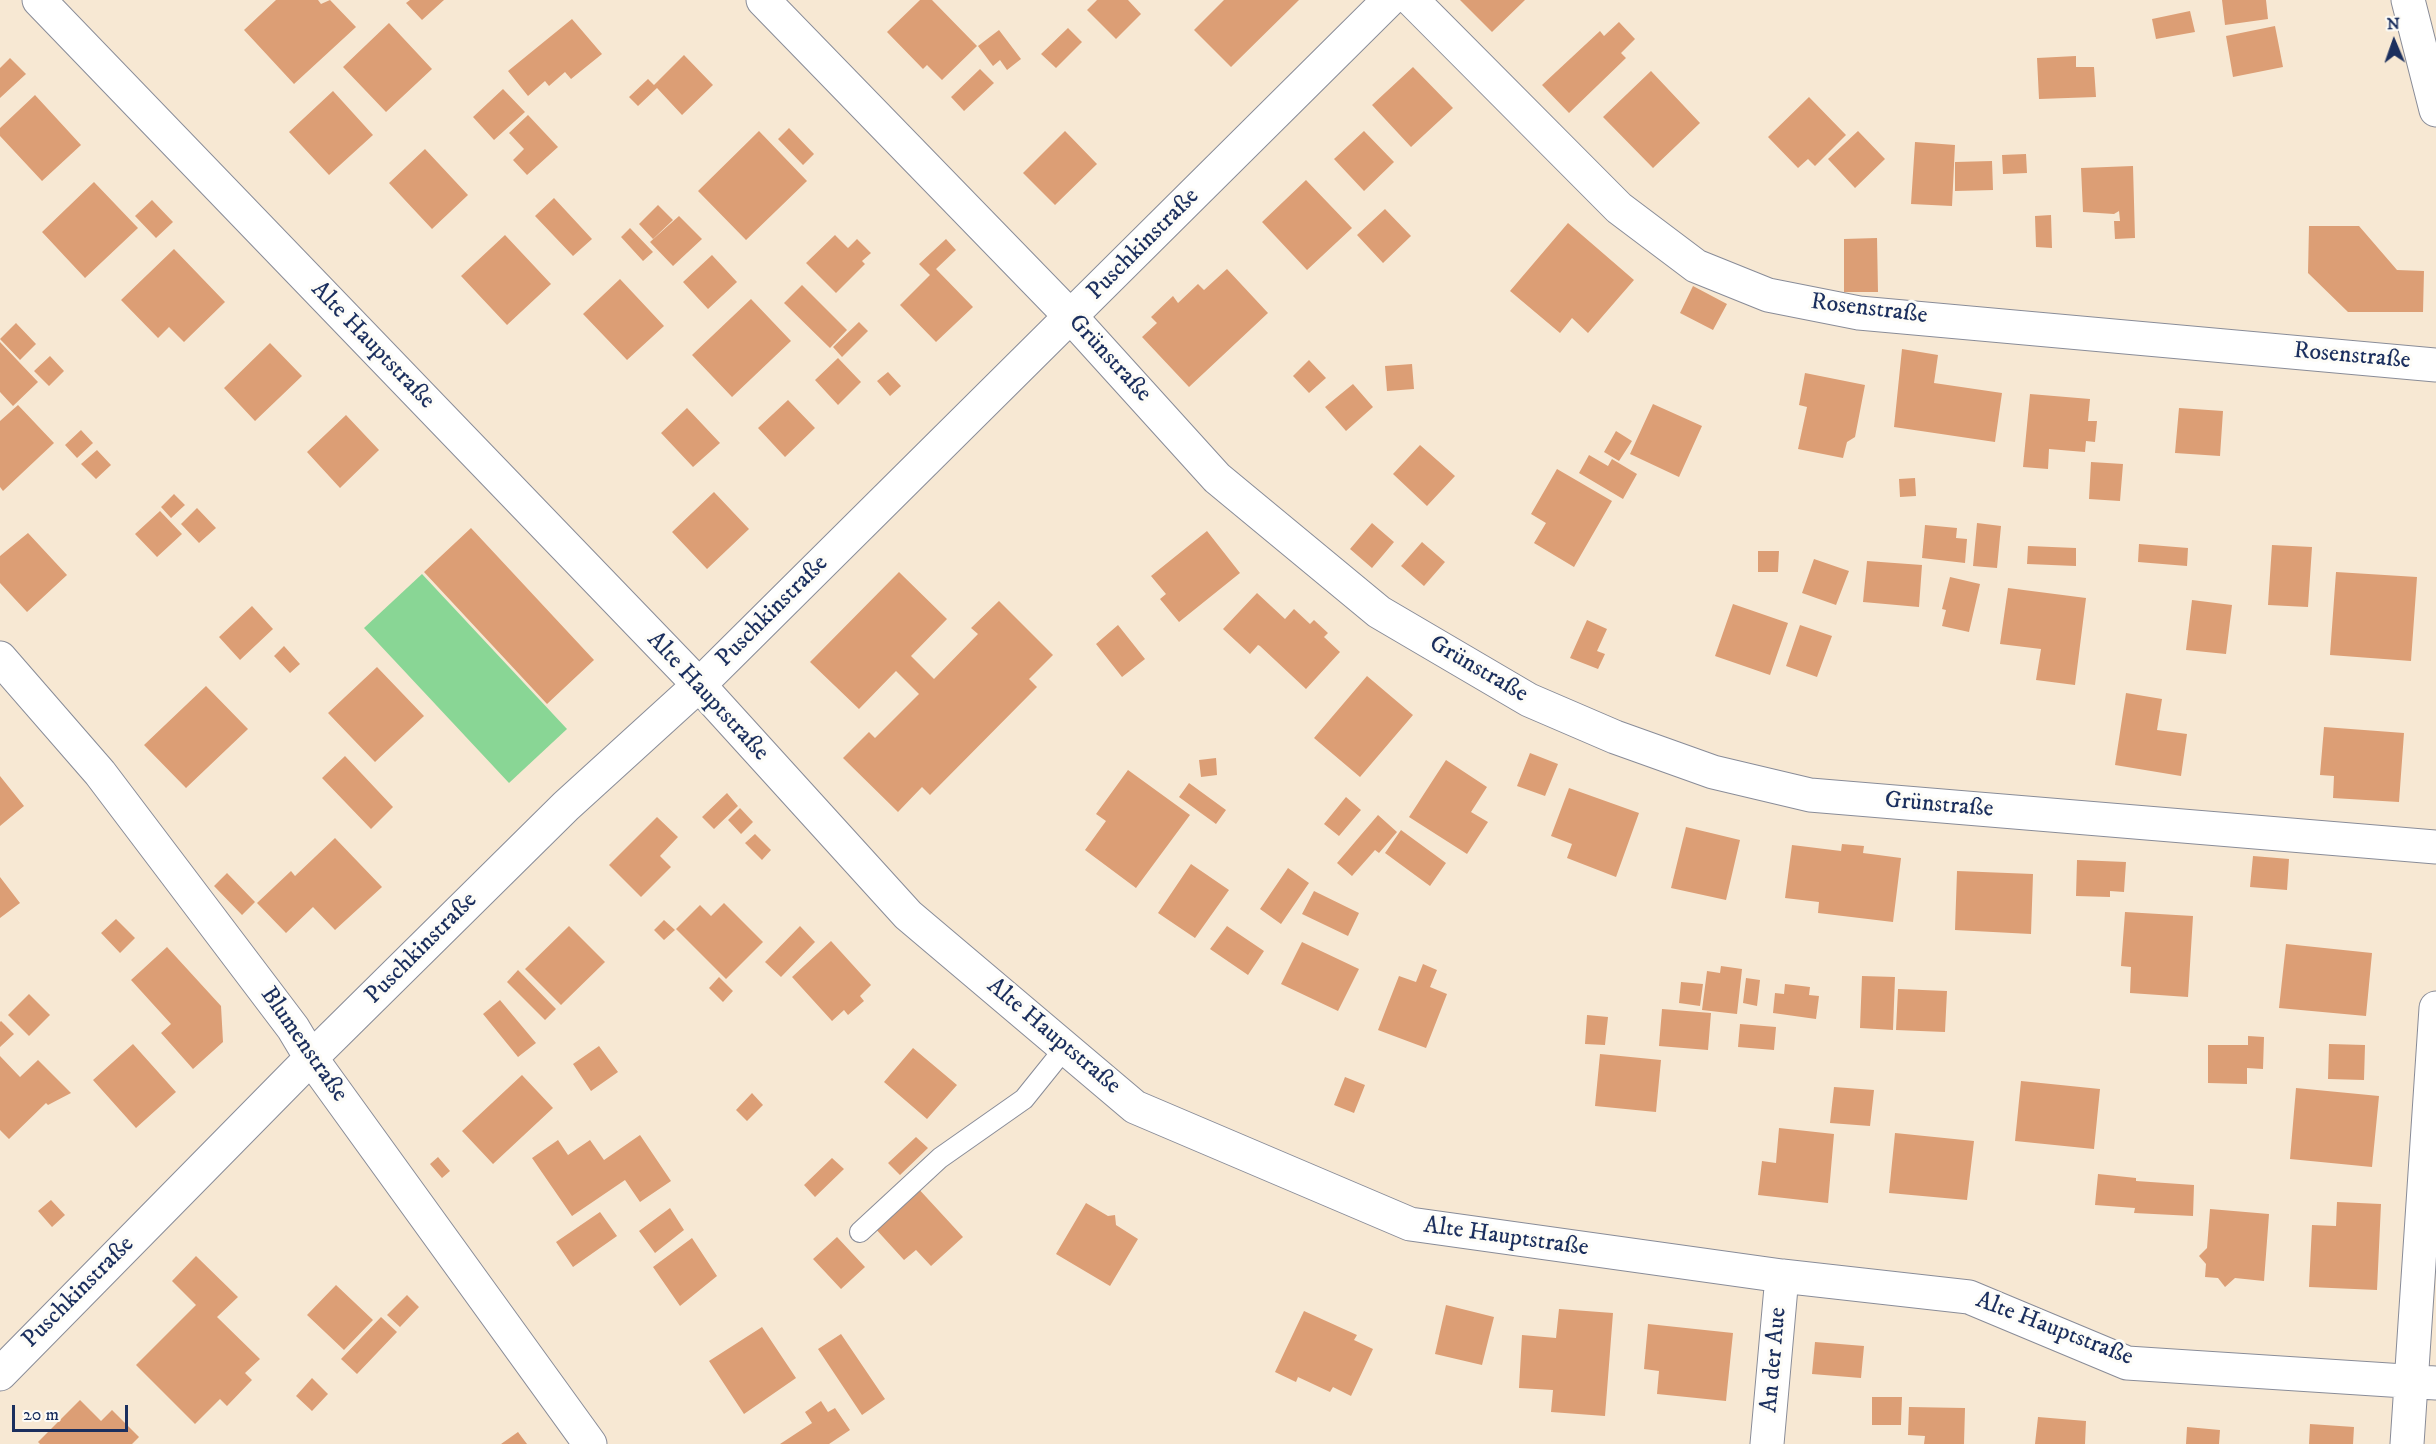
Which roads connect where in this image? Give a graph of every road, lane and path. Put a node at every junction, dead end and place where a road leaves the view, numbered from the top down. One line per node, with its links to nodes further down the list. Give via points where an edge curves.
1 (39, 0): 10 (street, Alte Hauptstraße)
2 (763, 0): 7 (street, Grünstraße)
3 (1389, 0): 7 (street, Puschkinstraße)
4 (1412, 0): 8 (street, Rosenstraße, via 1619,208 1696,266 1768,296 1859,314)
5 (2408, 0): 6 (street)
6 (2436, 110)
7 (1072, 318): 10 (street, Puschkinstraße); 11 (street, Grünstraße, via 1217,478 1379,612 1529,700 1615,737 1713,772 1810,795)
8 (2436, 365)
9 (0, 658): 14 (street, Blumenstraße, via 100,773 293,1028)
10 (699, 685): 13 (street, Alte Hauptstraße, via 908,915); 14 (street, Puschkinstraße, via 566,807)
11 (2436, 847)
12 (2436, 1008): 18 (street)
13 (1065, 1048): 15 (lane, via 1024,1099 940,1158); 16 (street, Alte Hauptstraße, via 1135,1107 1410,1224)
14 (311, 1058): 17 (street, Puschkinstraße); 19 (street, Blumenstraße)
15 (860, 1232)
16 (1782, 1276): 18 (street, Alte Hauptstraße, via 1969,1297 2127,1363); 20 (street, An der Aue)
17 (0, 1374)
18 (2424, 1383): 21 (street)
19 (590, 1444)
20 (1767, 1444)
21 (2407, 1444)

